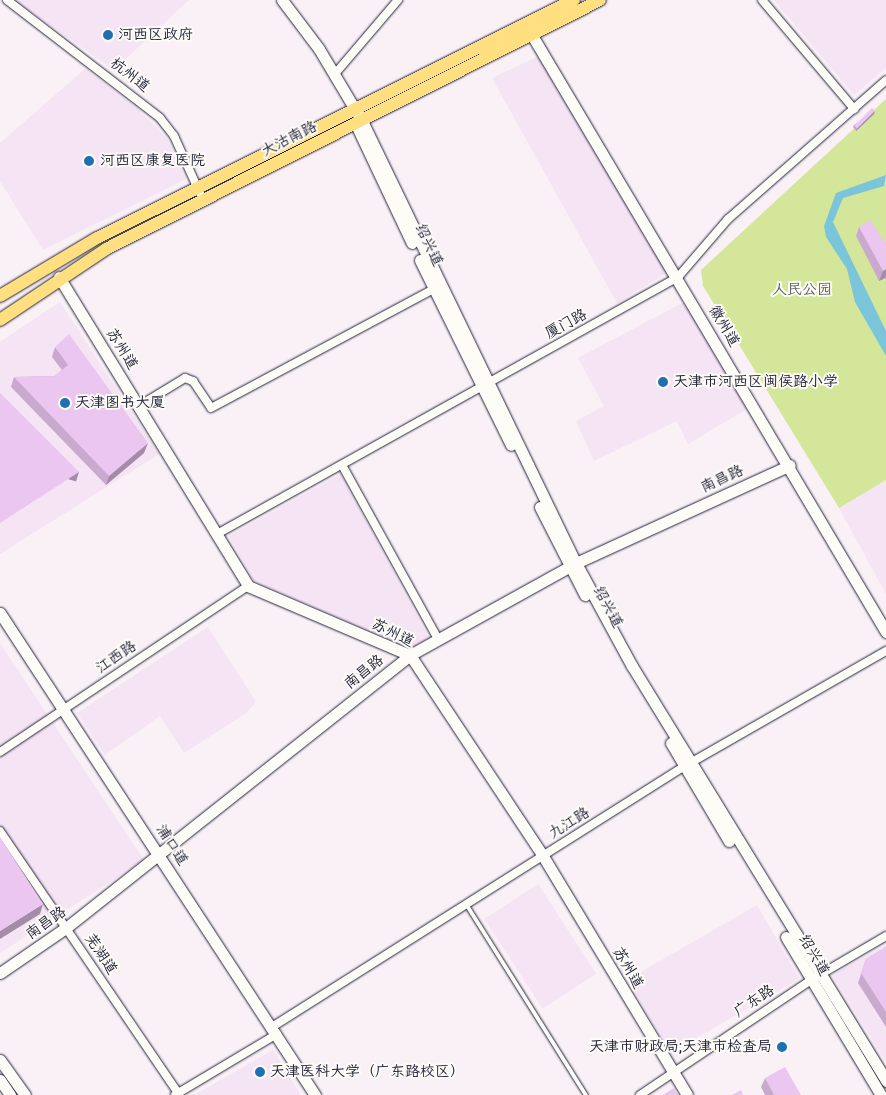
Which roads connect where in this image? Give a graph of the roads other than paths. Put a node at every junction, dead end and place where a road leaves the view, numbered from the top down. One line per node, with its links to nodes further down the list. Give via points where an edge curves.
1 (7, 0): 13 (street, 杭州道, via 160,118)
2 (282, 0): 8 (street, 绍兴道)
3 (398, 0): 8 (street)
4 (574, 0): 11 (main road, 大沽南路)
5 (600, 0): 7 (main road, 大沽南路)
6 (762, 0): 10 (street)
7 (533, 37): 12 (main road, 大沽南路); 16 (street, 徽州道)
8 (334, 75): 11 (street, 绍兴道)
9 (886, 80): 10 (street, 厦门路)
10 (854, 109): 16 (street, 厦门路, via 728,218)
11 (353, 110): 12 (street, 绍兴道); 13 (main road, 大沽南路)
12 (358, 122): 14 (main road, 大沽南路); 17 (street, 绍兴道); 20 (street, 绍兴道)
13 (198, 188): 14 (street, 杭州道); 18 (main road, 大沽南路, via 72,252)
14 (204, 200): 15 (main road, 大沽南路)
15 (59, 277): 19 (main road, 大沽南路); 21 (street, 苏州道)
16 (678, 277): 20 (street, 厦门路); 23 (street, 徽州道)
17 (434, 290): 20 (street, 绍兴道); 21 (street, via 211,408 193,381 185,378)
18 (0, 296)
19 (3, 317)
20 (486, 385): 22 (street, 厦门路); 25 (street, 绍兴道)
21 (139, 406): 24 (street, 苏州道)
22 (342, 465): 24 (street, 厦门路); 29 (street)
23 (790, 465): 25 (street, 南昌路); 28 (street, 徽州道)
24 (217, 534): 26 (street, 苏州道)
25 (572, 565): 29 (street, 南昌路); 34 (street, 绍兴道)
26 (248, 586): 31 (street, 苏州道); 32 (street, 江西路)
27 (0, 613): 32 (street, 浦口道)
28 (886, 632)
29 (438, 639): 31 (street, 南昌路)
30 (886, 651): 34 (street, 九江路)
31 (410, 655): 36 (street, 南昌路); 37 (street, 苏州道)
32 (64, 708): 33 (street, 江西路); 36 (street, 浦口道)
33 (0, 752)
34 (689, 764): 37 (street, 九江路); 42 (street, 绍兴道)
35 (0, 831): 39 (street, 芜湖道)
36 (160, 854): 39 (street, 南昌路); 43 (street, 浦口道)
37 (543, 856): 38 (street, 九江路); 45 (street, 苏州道)
38 (466, 904): 43 (street, 九江路); 52 (lane)
39 (67, 928): 41 (street, 南昌路); 48 (street, 芜湖道)
40 (886, 936): 42 (street, 广东路)
41 (0, 973)
42 (815, 978): 45 (street, 广东路); 47 (street, 绍兴道); 55 (street, 绍兴道)
43 (274, 1030): 48 (street, 九江路); 51 (street, 浦口道)
44 (0, 1060): 50 (street)
45 (674, 1071): 53 (street, 广东路); 54 (street, 苏州道)
46 (0, 1080): 49 (street)
47 (886, 1081)
48 (176, 1094)
49 (10, 1095)
50 (24, 1095)
51 (314, 1095)
52 (586, 1095)
53 (640, 1095)
54 (687, 1095)
55 (881, 1095)

